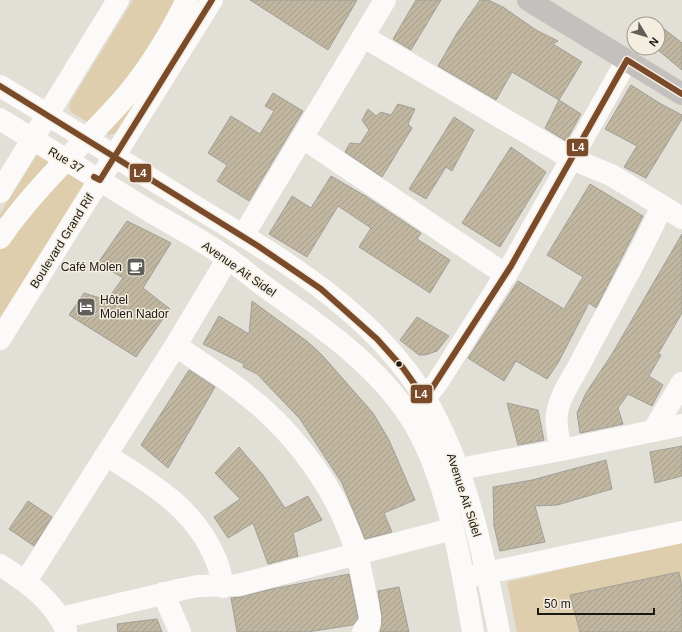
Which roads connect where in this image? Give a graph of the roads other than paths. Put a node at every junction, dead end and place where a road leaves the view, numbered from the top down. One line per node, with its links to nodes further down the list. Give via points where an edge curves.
1 (118, 0): 10 (street)
2 (187, 0): 14 (street, via 152,60 120,103)
3 (212, 0): 15 (street, Boulevard Grand Rif)
4 (385, 0): 6 (street)
5 (528, 0): 7 (main road)
6 (364, 37): 12 (street); 16 (street)
7 (627, 60): 9 (main road); 16 (street)
8 (0, 86): 10 (street)
9 (682, 94)
10 (48, 115): 13 (street); 14 (street)
11 (0, 119): 13 (street, Rue 37)
12 (303, 138): 22 (street); 25 (street)
13 (33, 139): 17 (street, Rue 37); 19 (street)
14 (86, 139): 15 (street); 17 (street)
15 (115, 156): 18 (street, Boulevard Grand Rif); 22 (street, Avenue Ait Sidel)
16 (572, 159): 20 (street, via 611,175); 25 (street)
17 (67, 160): 18 (street, Rue 37); 23 (street, via 12,220)
18 (100, 180): 24 (street, Avenue Ait Sidel); 26 (street, Boulevard Grand Rif)
19 (0, 192)
20 (662, 206): 21 (street); 33 (street, via 623,287 563,397 557,414)
21 (682, 218)
22 (243, 236): 29 (street, Avenue Ait Sidel, via 323,290 360,320 400,362)
23 (0, 238)
24 (228, 258): 27 (street); 30 (street, Avenue Ait Sidel, via 344,345 371,371)
25 (506, 275): 29 (street)
26 (0, 339)
27 (176, 345): 34 (street); 38 (street, via 246,394 265,410 303,451 331,493 347,524)
28 (682, 383): 32 (street)
29 (425, 399): 30 (street); 35 (street, Avenue Ait Sidel)
30 (410, 416): 36 (street, Avenue Ait Sidel, via 424,442 438,478)
31 (682, 425): 32 (street)
32 (653, 431): 33 (street)
33 (561, 450): 35 (street)
34 (106, 455): 42 (street); 43 (street, via 153,484 181,506 209,544 217,561)
35 (459, 469): 40 (street, Avenue Ait Sidel)
36 (452, 529): 38 (street); 41 (street, Avenue Ait Sidel)
37 (682, 532): 40 (street)
38 (357, 554): 43 (street); 47 (street, via 370,617 370,624)
39 (0, 565): 42 (street)
40 (487, 573): 41 (street); 49 (street, Avenue Ait Sidel)
41 (463, 577): 48 (street, Avenue Ait Sidel)
42 (26, 581): 45 (street, via 46,599)
43 (223, 587): 44 (street, via 198,586)
44 (163, 593): 45 (street); 46 (street)
45 (64, 625)
46 (180, 632)
47 (363, 632)
48 (473, 632)
49 (499, 632)

